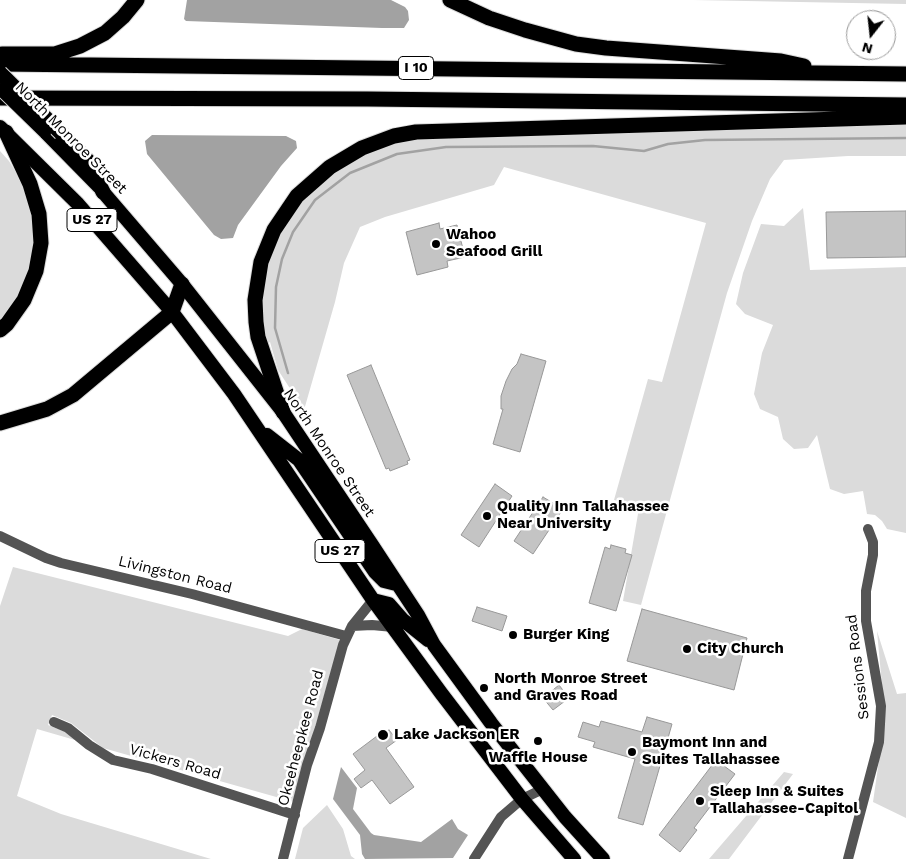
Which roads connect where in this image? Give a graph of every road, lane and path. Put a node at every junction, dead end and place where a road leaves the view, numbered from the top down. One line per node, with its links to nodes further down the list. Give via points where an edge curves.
1 (137, 0): 3 (highway, via 105,33 80,46 55,54)
2 (450, 0): 6 (highway, via 489,18 576,44 780,61)
3 (0, 54)
4 (0, 64): 6 (highway, I 10)
5 (0, 73): 13 (highway, bridge, via 88,161)
6 (832, 73): 7 (highway, I 10)
7 (906, 74)
8 (0, 90): 13 (main road, North Monroe Street / US 27, bridge)
9 (0, 98): 10 (highway, I 10)
10 (906, 105)
11 (906, 117): 17 (highway, via 416,132 362,148 330,167 297,196 274,230 261,262 255,300 258,337)
12 (3, 129): 15 (highway, US 27, via 78,204); 16 (highway, via 30,184 39,214 41,243 36,271 24,300)
13 (103, 192): 14 (highway, North Monroe Street / US 27)
14 (182, 284): 15 (highway); 17 (highway, North Monroe Street / US 27)
15 (172, 312): 18 (highway, via 73,395 47,409); 19 (highway, US 27)
16 (0, 330)
17 (283, 412): 22 (highway, North Monroe Street / US 27)
18 (0, 423)
19 (256, 425): 22 (highway, via 299,460 375,572 384,581); 23 (highway, US 27)
20 (868, 530): 36 (street, Sessions Road, via 874,555 866,591 866,621 880,706 879,742)
21 (0, 536): 26 (street, Livingston Road, via 61,563)
22 (396, 584): 27 (highway, North Monroe Street / US 27)
23 (373, 600): 24 (street, Okeeheepkee Road); 25 (highway, US 27); 27 (highway, via 389,604)
24 (352, 626): 25 (street); 26 (street, Okeeheepkee Road)
25 (393, 627): 30 (highway, US 27)
26 (346, 636): 31 (street, Okeeheepkee Road)
27 (434, 645): 29 (highway, North Monroe Street / US 27)
28 (54, 722): 31 (street, Vickers Road, via 114,760)
29 (543, 789): 30 (street); 35 (highway, North Monroe Street / US 27)
30 (522, 798): 33 (street, via 501,817); 34 (highway, US 27)
31 (295, 815): 32 (street, Okeeheepkee Road)
32 (283, 859)
33 (474, 859)
34 (574, 859)
35 (602, 859)
36 (848, 859)

